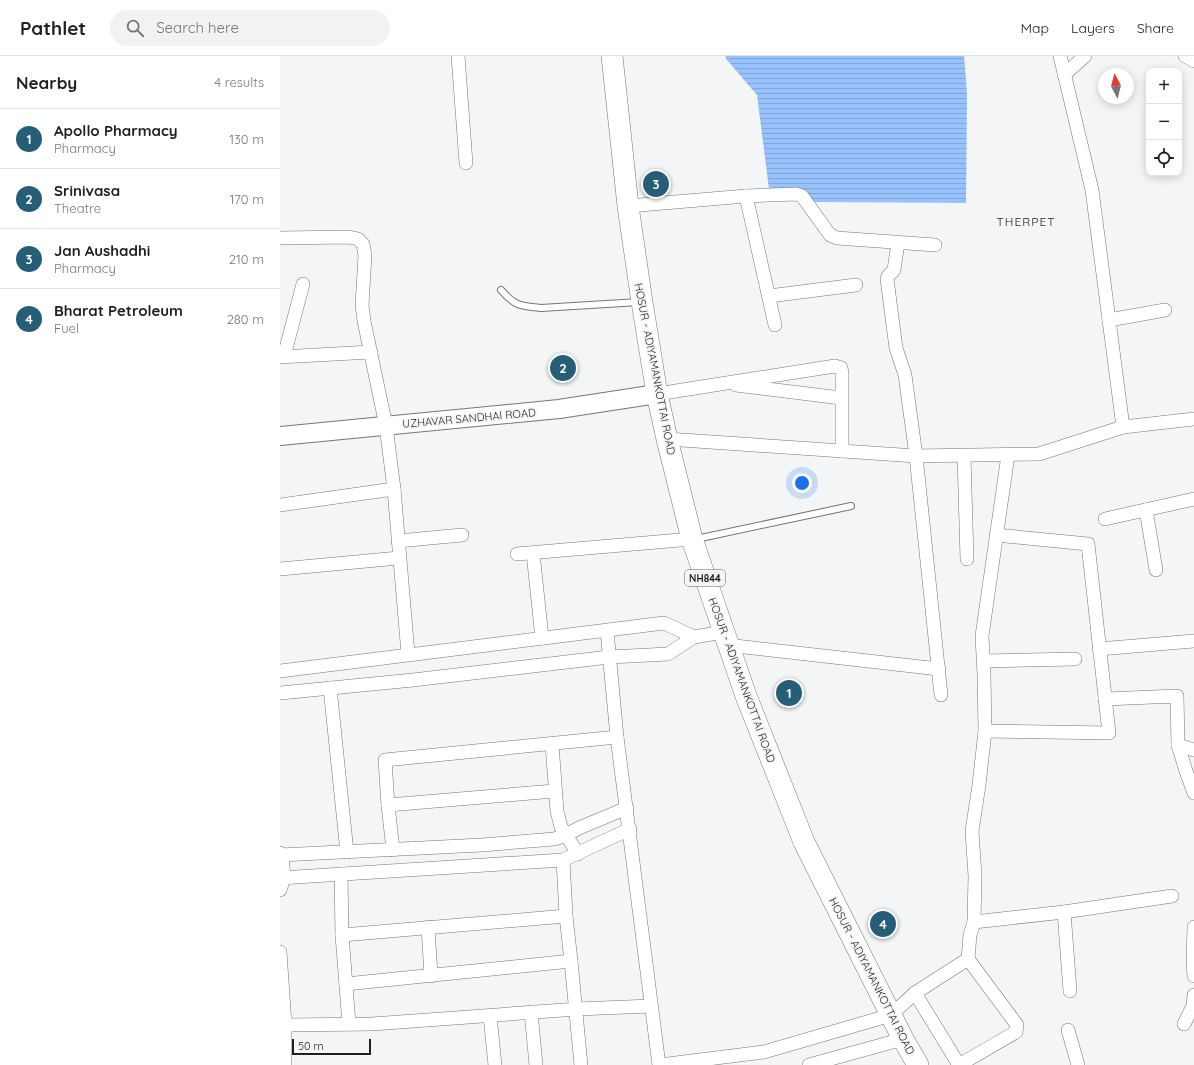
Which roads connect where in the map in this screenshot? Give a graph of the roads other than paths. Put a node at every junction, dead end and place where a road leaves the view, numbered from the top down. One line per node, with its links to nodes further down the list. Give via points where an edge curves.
1 (458, 56): 8 (street)
2 (612, 56): 10 (highway, HOSUR - ADIYAMANKOTTAI ROAD / NH844)
3 (1060, 56): 7 (street)
4 (1085, 56): 7 (street)
5 (1185, 56): 6 (street)
6 (1194, 61)
7 (1064, 75): 20 (street, via 1092,190)
8 (466, 163)
9 (746, 196): 10 (street); 12 (street, via 796,194 802,196 830,235 837,238); 17 (street)
10 (628, 206): 18 (highway, HOSUR - ADIYAMANKOTTAI ROAD / NH844)
11 (280, 238): 22 (street, via 349,237 358,239 363,244 365,255 362,305)
12 (898, 242): 13 (street); 34 (street, via 894,270 888,279 896,348 905,375)
13 (935, 246)
14 (303, 284): 23 (street)
15 (856, 285): 17 (street)
16 (501, 290): 18 (lane, via 511,302 541,308)
17 (769, 296): 21 (street)
18 (642, 302): 25 (highway, HOSUR - ADIYAMANKOTTAI ROAD / NH844)
19 (1165, 310): 20 (street)
20 (1109, 320): 29 (street)
21 (775, 325)
22 (371, 352): 23 (street); 28 (street)
23 (282, 356)
24 (720, 383): 25 (street); 26 (street); 26 (street, via 835,366 841,368 842,373)
25 (658, 394): 28 (main road, UZHAVAR SANDHAI ROAD, via 559,409); 31 (highway, HOSUR - ADIYAMANKOTTAI ROAD / NH844)
26 (841, 398): 32 (street)
27 (1194, 419): 29 (street)
28 (386, 426): 30 (main road, UZHAVAR SANDHAI ROAD); 36 (street)
29 (1123, 427): 33 (street, via 1039,454)
30 (280, 436)
31 (667, 439): 32 (street); 44 (highway, HOSUR - ADIYAMANKOTTAI ROAD / NH844)
32 (842, 451): 34 (street)
33 (1008, 455): 35 (street); 43 (street)
34 (916, 456): 35 (street); 62 (street)
35 (964, 456): 49 (street)
36 (394, 489): 38 (street); 45 (street)
37 (1194, 499): 40 (street)
38 (280, 505)
39 (850, 506): 44 (lane)
40 (1146, 510): 41 (street); 51 (street)
41 (1105, 519)
42 (462, 535): 45 (street)
43 (996, 535): 57 (street, via 1088,544); 61 (street, via 982,636)
44 (692, 539): 46 (street); 55 (highway, HOSUR - ADIYAMANKOTTAI ROAD / NH844)
45 (398, 541): 48 (street)
46 (533, 553): 47 (street); 54 (street)
47 (518, 554)
48 (399, 558): 50 (street); 58 (street)
49 (967, 559)
50 (280, 569)
51 (1156, 570)
52 (607, 631): 53 (street, via 664,624); 54 (street); 59 (street)
53 (694, 637): 55 (street); 59 (street, via 668,654)
54 (542, 638): 58 (street)
55 (725, 638): 62 (street); 107 (highway, HOSUR - ADIYAMANKOTTAI ROAD / NH844, via 804,842)
56 (1194, 641): 57 (street)
57 (1099, 649): 67 (street)
58 (408, 654): 63 (street)
59 (609, 657): 64 (street); 69 (street)
60 (1075, 659): 61 (street)
61 (984, 661): 68 (street)
62 (939, 669): 66 (street)
63 (280, 670)
64 (330, 688): 65 (street); 81 (street)
65 (280, 693)
66 (941, 695)
67 (1105, 699): 68 (street, via 1109,733); 71 (street, via 1177,696)
68 (985, 731): 91 (street, via 972,831 975,876)
69 (617, 737): 70 (street); 76 (street)
70 (552, 744): 73 (street); 75 (street, via 385,760)
71 (1178, 745): 72 (street); 74 (street)
72 (1194, 750)
73 (554, 792): 75 (street); 78 (street, via 561,827)
74 (1194, 793)
75 (388, 806): 80 (street)
76 (627, 808): 77 (street); 78 (street)
77 (630, 829): 83 (street); 104 (street)
78 (566, 835): 79 (street); 83 (street)
79 (542, 840): 80 (street); 85 (street)
80 (393, 850): 81 (street)
81 (347, 852): 82 (street)
82 (280, 854): 87 (street)
83 (578, 854): 84 (street)
84 (563, 860): 85 (street); 90 (street)
85 (545, 862): 86 (street)
86 (341, 874): 87 (street); 94 (street)
87 (281, 882)
88 (1172, 896): 89 (street)
89 (1064, 912): 91 (street); 101 (street)
90 (566, 916): 93 (street); 97 (street)
91 (974, 922): 96 (street)
92 (1194, 927): 99 (street)
93 (428, 928): 94 (street); 98 (street)
94 (342, 935): 100 (street)
95 (280, 952): 111 (street)
96 (968, 959): 102 (street); 122 (street, via 1017,1025 1017,1030)
97 (571, 961): 98 (street); 105 (street)
98 (431, 976): 100 (street)
99 (1194, 976)
100 (346, 984): 109 (street)
101 (1070, 991)
102 (915, 993): 107 (street); 122 (street)
103 (1194, 995): 110 (street, via 1193,1006)
104 (651, 1006): 105 (street); 119 (street)
105 (577, 1009): 106 (street); 118 (street)
106 (531, 1012): 108 (street); 117 (street)
107 (891, 1015): 113 (highway, HOSUR - ADIYAMANKOTTAI ROAD / NH844); 119 (street, via 764,1052)
108 (490, 1016): 109 (street); 116 (street)
109 (349, 1024): 111 (street)
110 (1184, 1024)
111 (285, 1025): 114 (street)
112 (1068, 1030): 123 (street)
113 (903, 1039): 120 (street); 121 (highway, HOSUR - ADIYAMANKOTTAI ROAD / NH844)
114 (283, 1051): 115 (street)
115 (285, 1065)
116 (495, 1065)
117 (536, 1065)
118 (581, 1065)
119 (660, 1065)
120 (809, 1065)
121 (917, 1065)
122 (959, 1065)
123 (1078, 1065)

